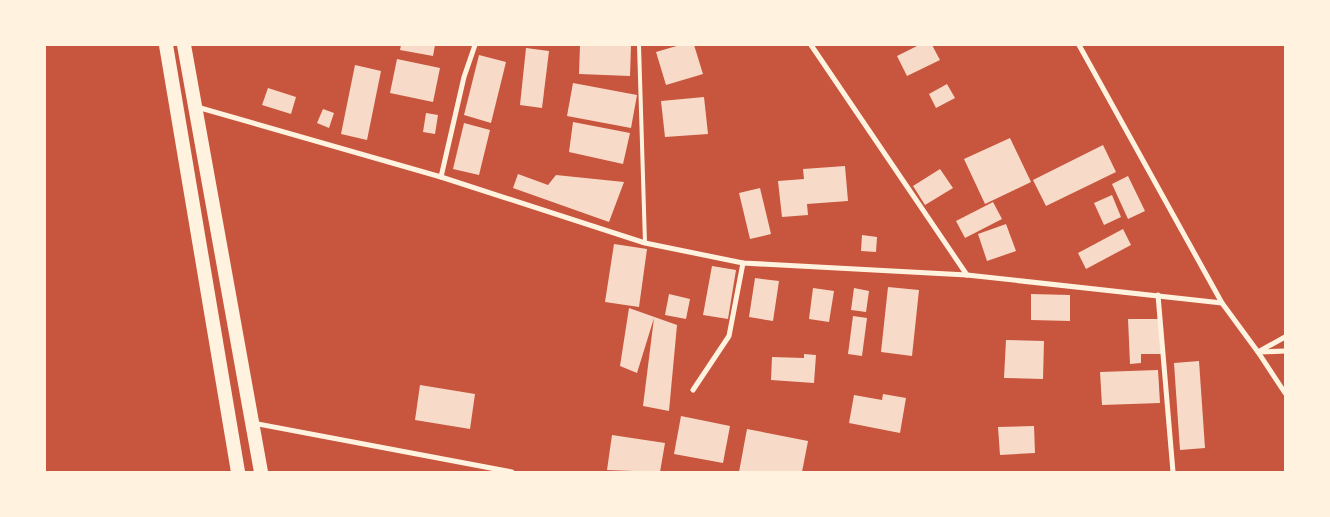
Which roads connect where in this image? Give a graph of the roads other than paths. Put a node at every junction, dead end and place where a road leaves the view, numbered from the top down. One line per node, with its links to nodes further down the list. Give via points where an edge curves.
1 (166, 45): 21 (highway)
2 (184, 45): 8 (highway)
3 (475, 45): 9 (street, via 464,77)
4 (639, 45): 10 (lane)
5 (811, 45): 12 (street)
6 (1079, 45): 7 (street)
7 (1084, 48): 14 (street)
8 (196, 106): 9 (street); 20 (highway)
9 (441, 177): 10 (street)
10 (645, 243): 11 (street)
11 (743, 263): 12 (street); 18 (street, via 729,336)
12 (967, 275): 13 (street)
13 (1158, 295): 14 (street); 24 (street)
14 (1222, 303): 17 (street)
15 (1285, 337): 17 (street)
16 (1285, 351): 17 (street)
17 (1258, 352): 19 (street)
18 (693, 390)
19 (1285, 393)
20 (252, 423): 22 (highway); 23 (street)
21 (238, 472)
22 (261, 472)
23 (511, 472)
24 (1173, 472)

